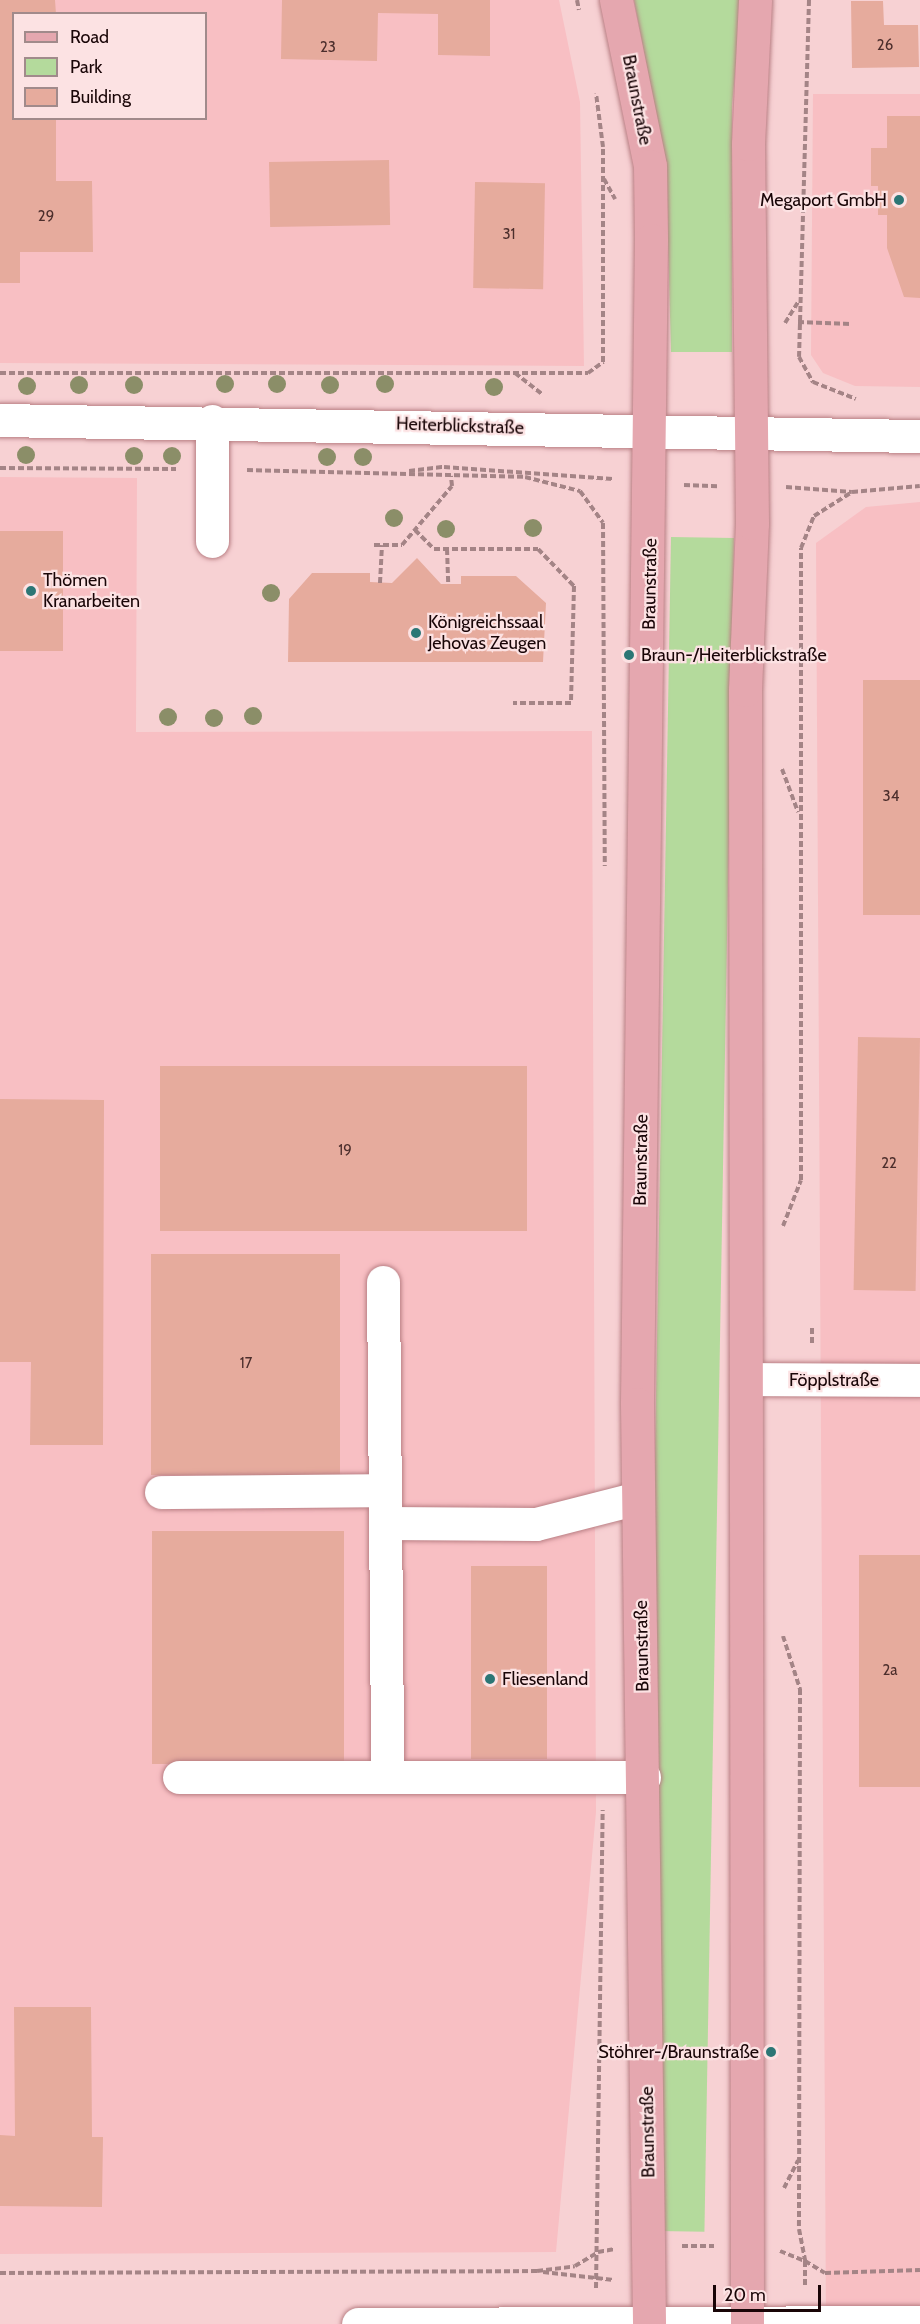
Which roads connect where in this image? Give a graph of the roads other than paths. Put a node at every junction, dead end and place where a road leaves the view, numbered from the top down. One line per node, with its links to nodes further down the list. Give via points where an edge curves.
1 (616, 0): 5 (main road, Braunstraße, via 650,166)
2 (755, 0): 6 (main road, via 748,144)
3 (0, 420): 4 (street, Heiterblickstraße)
4 (212, 422): 5 (street, Heiterblickstraße); 8 (street)
5 (650, 429): 6 (street, Heiterblickstraße); 14 (main road, Braunstraße)
6 (752, 432): 7 (street, Heiterblickstraße); 10 (main road, via 745,690)
7 (920, 436)
8 (212, 541)
9 (383, 1282): 12 (street)
10 (748, 1379): 11 (street, Föpplstraße); 20 (main road)
11 (920, 1380)
12 (386, 1490): 13 (street); 15 (street)
13 (161, 1492)
14 (638, 1498): 15 (street, via 536,1524); 18 (main road, Braunstraße)
15 (386, 1523): 16 (street)
16 (387, 1776): 17 (street); 18 (street)
17 (179, 1777)
18 (644, 1777): 19 (main road, Braunstraße)
19 (649, 2322): 20 (street); 22 (street)
20 (747, 2322): 21 (street)
21 (920, 2322)
22 (480, 2323): 23 (street)
23 (358, 2324)

